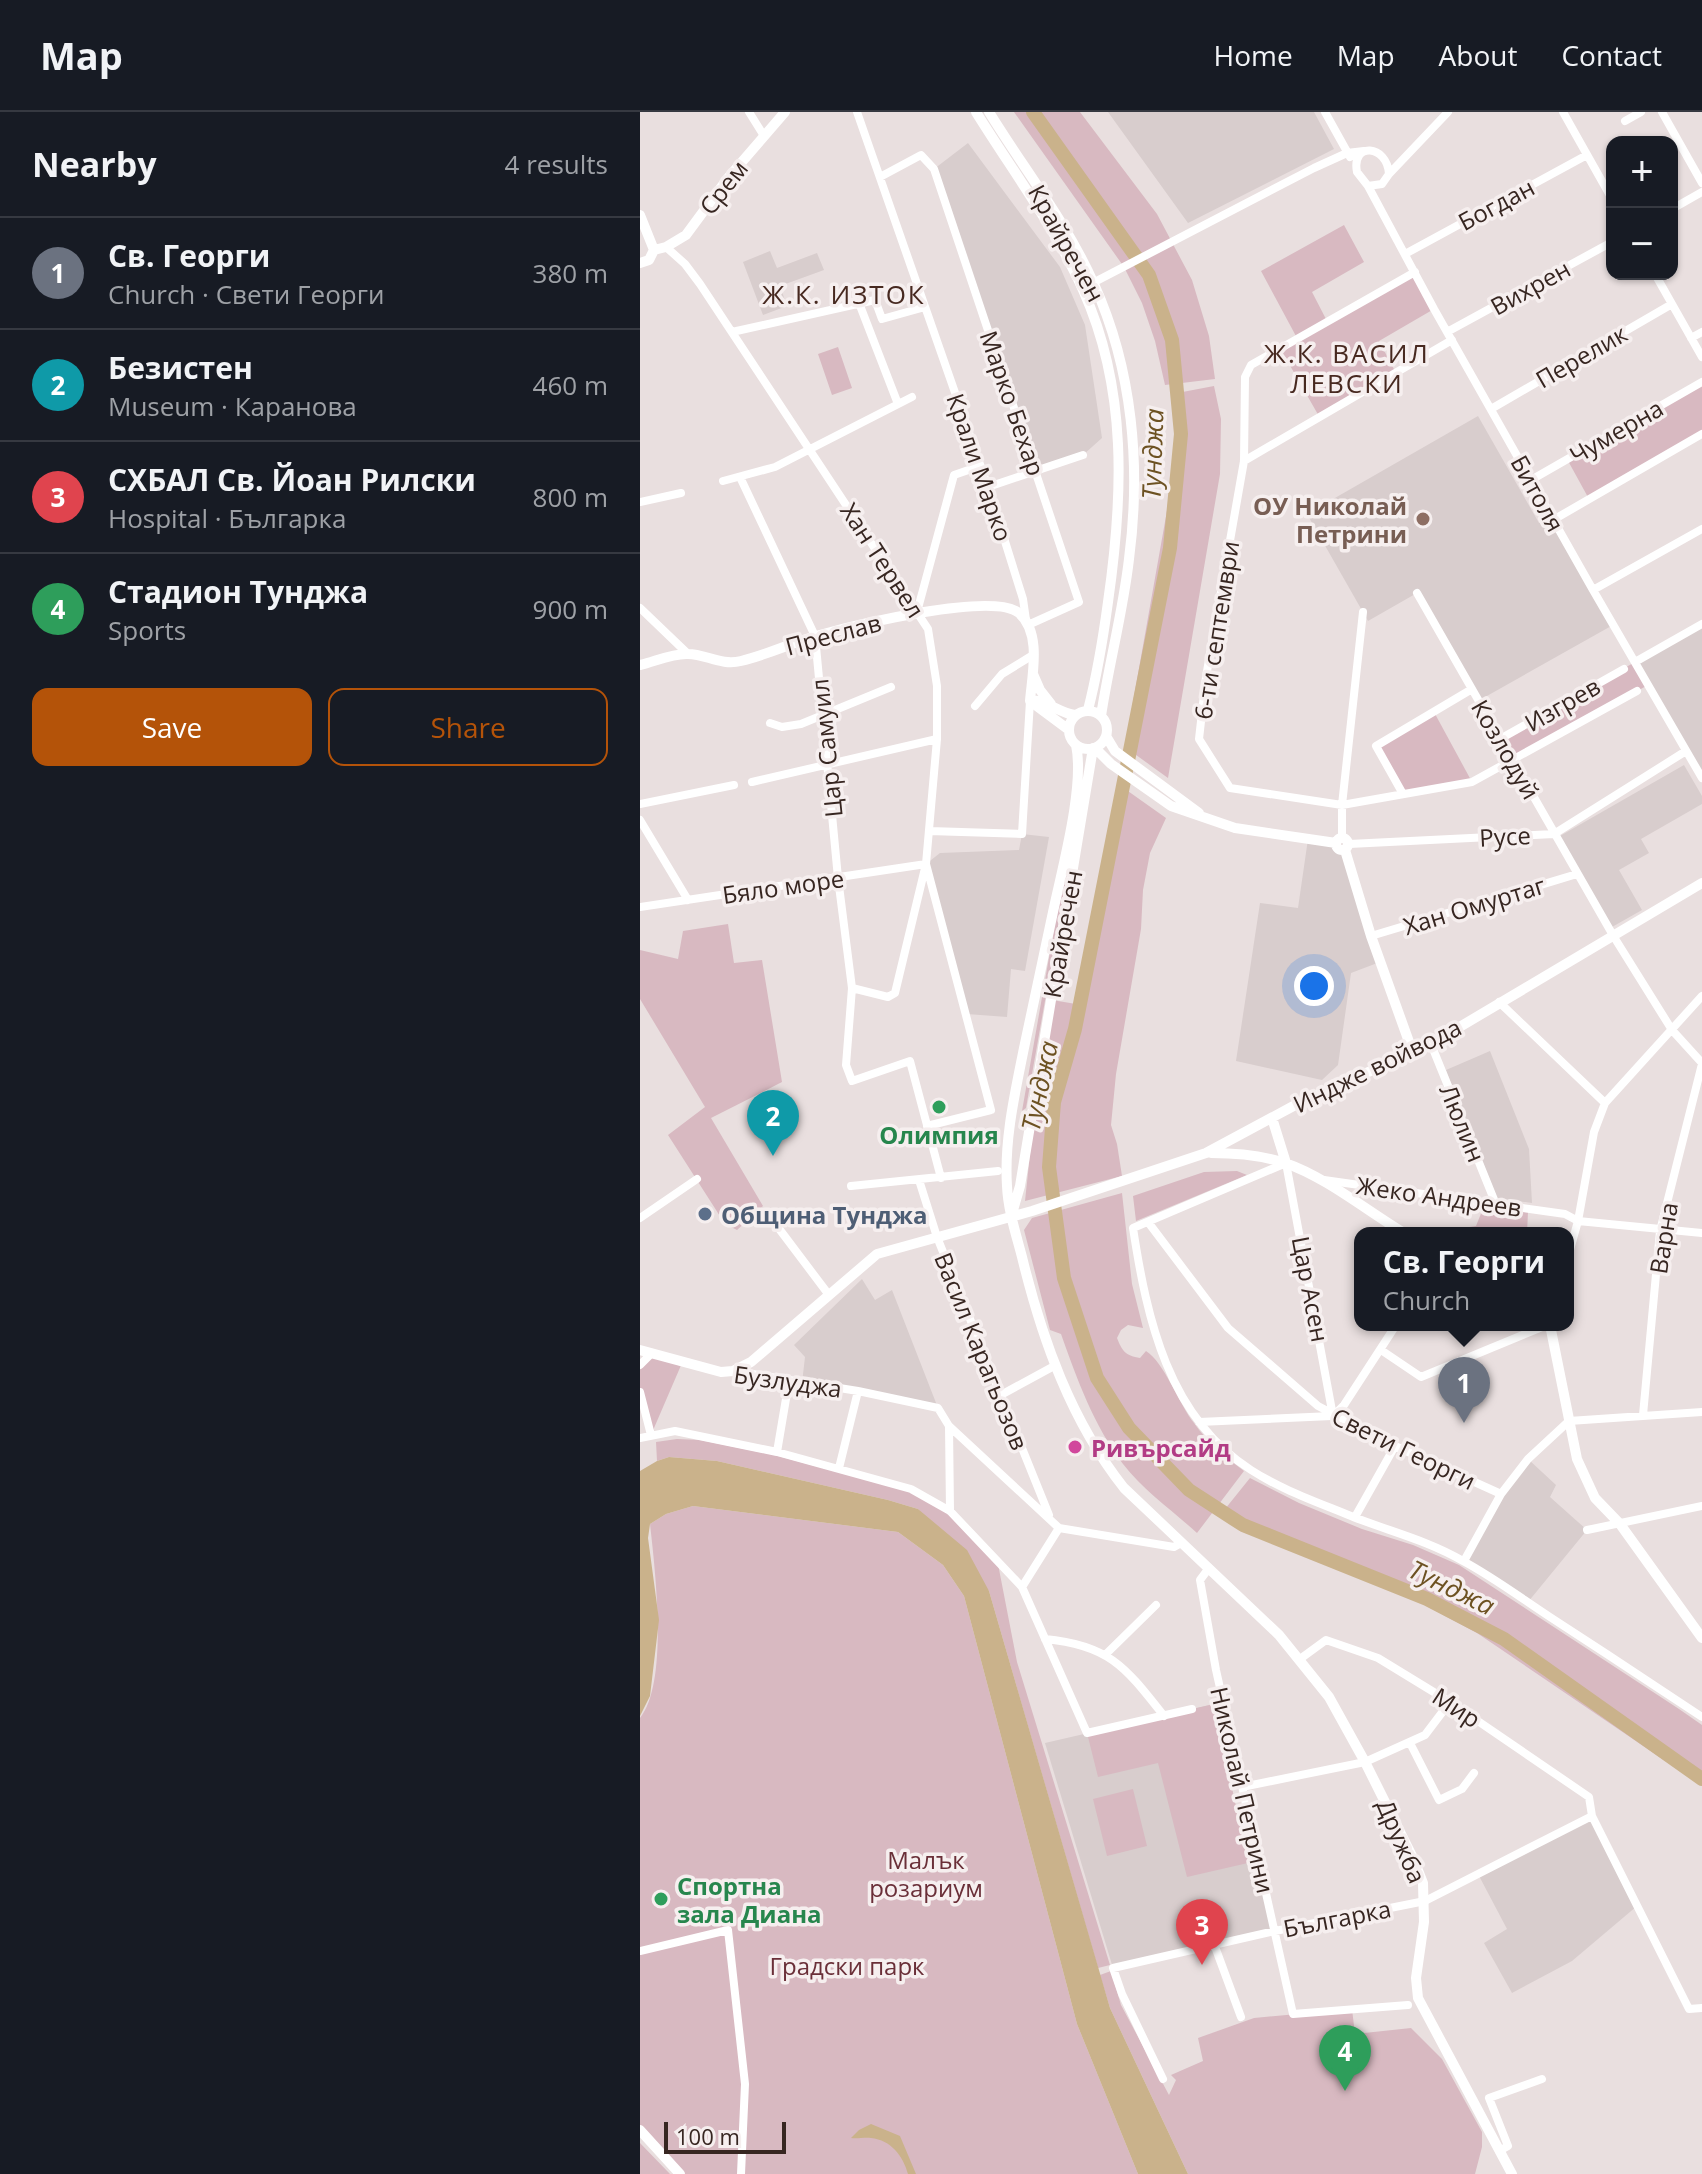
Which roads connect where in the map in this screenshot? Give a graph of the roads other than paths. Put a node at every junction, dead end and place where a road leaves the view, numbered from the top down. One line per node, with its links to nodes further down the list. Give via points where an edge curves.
1 (749, 112): 12 (street)
2 (785, 112): 12 (street, Срем)
3 (857, 112): 20 (street, Крали Марко)
4 (976, 112): 37 (street, Крайречен)
5 (989, 112): 36 (street, Крайречен)
6 (1325, 112): 14 (street)
7 (1448, 112): 16 (street)
8 (1563, 112): 15 (street)
9 (1641, 112): 11 (street)
10 (1662, 112): 21 (street)
11 (1625, 121)
12 (764, 136): 31 (street, Срем, via 686,235)
13 (1368, 150): 14 (street); 17 (street); 18 (street)
14 (1347, 153): 18 (street); 36 (street)
15 (1587, 155): 24 (street); 32 (street, Богдан)
16 (1403, 156): 17 (street); 19 (street)
17 (1383, 157): 19 (street)
18 (1355, 165): 23 (street)
19 (1389, 174): 22 (street)
20 (880, 177): 40 (street, Крали Марко); 55 (street, Марко Бехар, via 921,155 934,169)
21 (1702, 183)
22 (1382, 184): 23 (street); 26 (street)
23 (1368, 186): 26 (street, Битоля)
24 (1606, 188)
25 (1702, 192): 27 (street)
26 (1380, 206): 32 (street, Битоля)
27 (1674, 208)
28 (640, 215): 29 (street)
29 (648, 242): 31 (street, Срем); 33 (street, via 649,260)
30 (1606, 245): 43 (street, Вихрен)
31 (666, 247): 41 (street, Хан Тервел, via 685,264)
32 (1405, 254): 34 (street, Битоля)
33 (640, 263)
34 (1415, 272): 43 (street, Битоля); 53 (street, 6-ти септември, via 1251,365 1245,377)
35 (1658, 280): 39 (street)
36 (1094, 282): 37 (street); 87 (street, Крайречен, via 1121,368 1136,476 1129,562)
37 (1083, 288): 83 (street, Крайречен, via 1115,399 1120,465 1115,552)
38 (859, 303): 40 (street, via 875,300 882,319); 41 (street); 48 (street)
39 (1672, 304): 44 (street); 49 (street, Перелик)
40 (925, 307): 54 (street, Крали Марко)
41 (732, 332): 51 (street, Хан Тервел)
42 (1702, 332): 44 (street)
43 (1450, 336): 49 (street, Битоля); 53 (street, Вихрен)
44 (1691, 338): 45 (street)
45 (1702, 357)
46 (1702, 382): 57 (street, Чумерна)
47 (912, 397): 48 (street)
48 (898, 404): 51 (street)
49 (1491, 409): 57 (street, Битоля)
50 (1702, 434): 62 (street, Чумерна)
51 (810, 450): 56 (street); 67 (street, Хан Тервел)
52 (1083, 455): 55 (street)
53 (1244, 461): 105 (street, 6-ти септември, via 1199,739 1230,788)
54 (980, 466): 59 (street, Крали Марко); 67 (street, via 954,475)
55 (1036, 471): 59 (street); 69 (street, Марко Бехар, via 1079,602)
56 (740, 477): 58 (street); 71 (street, Цар Самуил)
57 (1531, 480): 62 (street, Битоля)
58 (723, 481)
59 (988, 487): 69 (street, Крали Марко)
60 (681, 493): 61 (street)
61 (640, 502)
62 (1553, 520): 64 (street, Битоля)
63 (1702, 529): 64 (street)
64 (1593, 590): 74 (street, Битоля)
65 (1417, 593): 79 (street, Козлодуй)
66 (640, 608): 72 (street)
67 (917, 612): 69 (street, Преслав, via 1003,606); 71 (street, Преслав); 91 (street, Хан Тервел, via 928,629 937,686)
68 (1363, 612): 105 (street)
69 (1027, 623): 73 (street, Крали Марко)
70 (1702, 624): 74 (street)
71 (815, 636): 72 (street, Преслав, via 731,663); 85 (street, Цар Самуил)
72 (687, 653): 75 (street, Преслав)
73 (1033, 655): 77 (street, Крали Марко); 82 (street, via 1002,674)
74 (1635, 662): 95 (street, Битоля)
75 (640, 665)
76 (1624, 669): 92 (street, Изгрев)
77 (1032, 672): 81 (street, Крали Марко); 84 (street)
78 (891, 687): 85 (street)
79 (1472, 689): 92 (street, Козлодуй); 103 (street, via 1376,746)
80 (1637, 691): 96 (street, Изгрев)
81 (1030, 700): 84 (street); 89 (street); 108 (street, Крали Марко, via 1022,834)
82 (975, 706)
83 (1088, 710): 86 (street); 87 (street)
84 (1059, 711): 86 (street)
85 (822, 715): 88 (street, via 782,727); 97 (street, Цар Самуил)
86 (1075, 715): 89 (street)
87 (1101, 716): 90 (street)
88 (770, 723)
89 (1069, 730): 93 (street)
90 (1106, 736): 94 (street); 107 (street, via 1115,751)
91 (937, 739): 97 (street); 108 (street, Хан Тервел)
92 (1500, 739): 96 (street, Козлодуй)
93 (1076, 745): 94 (street); 138 (street, Крайречен, via 1079,766 1068,838 1012,1105 1007,1186)
94 (1094, 748): 98 (street); 99 (street, Крайречен)
95 (1686, 751): 100 (street, Битоля); 109 (street, Русе)
96 (1512, 761): 103 (street, 6-ти септември, via 1472,782); 109 (street, Козлодуй)
97 (827, 764): 101 (street); 113 (street, Цар Самуил)
98 (1111, 764): 99 (street); 107 (street, Русе, via 1171,806)
99 (1089, 777): 138 (street, Крайречен)
100 (1702, 778)
101 (752, 782)
102 (734, 785): 104 (street)
103 (1403, 794): 105 (street, 6-ти септември)
104 (640, 804)
105 (1342, 805): 110 (street)
106 (640, 820): 115 (street)
107 (1210, 821): 110 (street, Русе)
108 (929, 831): 111 (street, Хан Тервел)
109 (1554, 834): 110 (street, Русе); 112 (street, Козлодуй)
110 (1343, 844): 117 (street)
111 (926, 864): 113 (street, Бяло море); 119 (street, via 895,993 888,997); 128 (street, Хан Тервел, via 991,1110)
112 (1577, 874): 117 (street, Хан Омуртаг); 118 (street, Козлодуй)
113 (838, 878): 115 (street, Бяло море); 119 (street, Цар Самуил)
114 (1702, 883): 118 (street, Индже войвода)
115 (688, 900): 116 (street, Бяло море)
116 (640, 907)
117 (1371, 936): 124 (street)
118 (1614, 937): 121 (street, Индже войвода); 122 (street, Козлодуй)
119 (852, 988): 128 (street, Цар Самуил, via 846,1065 852,1081 910,1061)
120 (1702, 996): 122 (street)
121 (1499, 1002): 123 (street, Индже войвода); 126 (street)
122 (1672, 1030): 125 (street, Козлодуй); 126 (street)
123 (1431, 1044): 124 (street, Индже войвода); 137 (street, Люлин)
124 (1413, 1053): 127 (street, Индже войвода)
125 (1702, 1063): 144 (street, Варна)
126 (1605, 1103): 140 (street, via 1594,1132)
127 (1272, 1118): 129 (street, Индже войвода); 130 (street)
128 (927, 1126): 132 (street)
129 (1206, 1153): 130 (street, via 1239,1153); 138 (street, Индже войвода)
130 (1286, 1163): 134 (street); 141 (street); 164 (street, Цар Асен)
131 (998, 1171): 132 (street)
132 (941, 1178): 135 (street)
133 (697, 1179): 139 (street)
134 (1317, 1179): 137 (street, Жеко Андреев); 143 (street)
135 (919, 1180): 136 (street); 147 (street, Васил Карагьозов)
136 (851, 1186)
137 (1495, 1202): 140 (street, Жеко Андреев)
138 (1011, 1216): 147 (street, Индже войвода); 156 (street, via 1030,1293)
139 (640, 1218)
140 (1578, 1221): 144 (street, Жеко Андреев); 146 (street)
141 (1148, 1222): 164 (street, Свети Георги, via 1228,1328); 166 (street, via 1133,1228 1142,1288 1162,1359)
142 (777, 1226): 148 (street)
143 (1394, 1227)
144 (1660, 1231): 145 (street, Жеко Андреев); 163 (street, Варна)
145 (1702, 1233)
146 (1574, 1235)
147 (937, 1237): 148 (street, Индже войвода, via 877,1254); 161 (street, Васил Карагьозов)
148 (829, 1295): 157 (street, Индже войвода, via 751,1362)
149 (1392, 1331): 153 (street)
150 (1534, 1331): 153 (street, via 1421,1377)
151 (1550, 1331): 165 (street)
152 (640, 1350): 154 (street, Бузлуджа)
153 (1381, 1350): 164 (street)
154 (652, 1353): 155 (street); 157 (street, Бузлуджа)
155 (640, 1365)
156 (1056, 1365): 161 (street); 181 (street, via 1099,1456)
157 (733, 1371): 158 (street, Бузлуджа)
158 (789, 1381): 159 (street, Бузлуджа); 171 (street)
159 (858, 1391): 167 (street, Бузлуджа, via 938,1408); 172 (street)
160 (640, 1392): 168 (street)
161 (999, 1396): 177 (street, Васил Карагьозов)
162 (1702, 1412): 163 (street)
163 (1643, 1415): 165 (street)
164 (1333, 1416): 166 (street); 170 (street, Свети Георги)
165 (1569, 1421): 173 (street, via 1528,1459); 178 (street, via 1577,1459 1595,1498)
166 (1199, 1422): 176 (street, via 1250,1470)
167 (949, 1426): 175 (street); 177 (street)
168 (651, 1435): 169 (street); 171 (street, via 675,1431)
169 (640, 1438)
170 (1395, 1446): 173 (street, Свети Георги); 176 (street)
171 (777, 1452): 172 (street)
172 (839, 1468): 175 (street, via 911,1489)
173 (1501, 1494): 182 (street)
174 (1702, 1506): 178 (street)
175 (950, 1511): 184 (street)
176 (1355, 1517): 182 (street, via 1416,1537)
177 (1051, 1520): 179 (street)
178 (1620, 1524): 180 (street); 186 (street)
179 (1059, 1528): 181 (street, via 1174,1547); 184 (street)
180 (1587, 1530)
181 (1181, 1543): 183 (street, Дружба)
182 (1464, 1561): 193 (street)
183 (1209, 1568): 189 (street, Дружба); 197 (street, Николай Петрини, via 1200,1580)
184 (1022, 1587): 187 (street)
185 (1156, 1605): 188 (street)
186 (1702, 1638)
187 (1045, 1639): 188 (street, via 1070,1641); 192 (street, via 1087,1733)
188 (1105, 1655): 192 (street, via 1127,1669)
189 (1300, 1659): 190 (street, Мир, via 1326,1640 1378,1658); 195 (street, Дружба, via 1329,1697)
190 (1450, 1702): 194 (street, via 1425,1735); 198 (street, Мир, via 1589,1797)
191 (1192, 1709): 192 (street)
192 (1164, 1716)
193 (1702, 1717)
194 (1410, 1743): 195 (street); 196 (street, via 1439,1800 1462,1789)
195 (1365, 1762): 197 (street); 199 (street, Дружба, via 1414,1860)
196 (1474, 1773)
197 (1242, 1787): 200 (street, Николай Петрини)
198 (1592, 1816): 199 (street, Българка); 204 (street, Мир, via 1689,2009)
199 (1425, 1901): 200 (street, Българка); 209 (street, Дружба, via 1418,1998)
200 (1275, 1931): 201 (street, Българка); 203 (street, Николай Петрини, via 1293,2014)
201 (1214, 1944): 205 (street); 206 (street, Българка, via 1113,1968)
202 (640, 1951): 211 (street, via 728,1930 745,2084)
203 (1408, 2005)
204 (1702, 2008)
205 (1241, 2017)
206 (1163, 2079)
207 (1542, 2079): 209 (street, via 1489,2098 1508,2146)
208 (640, 2130): 210 (street)
209 (1499, 2151): 212 (street, Дружба)
210 (680, 2174)
211 (741, 2174)
212 (1512, 2174)

